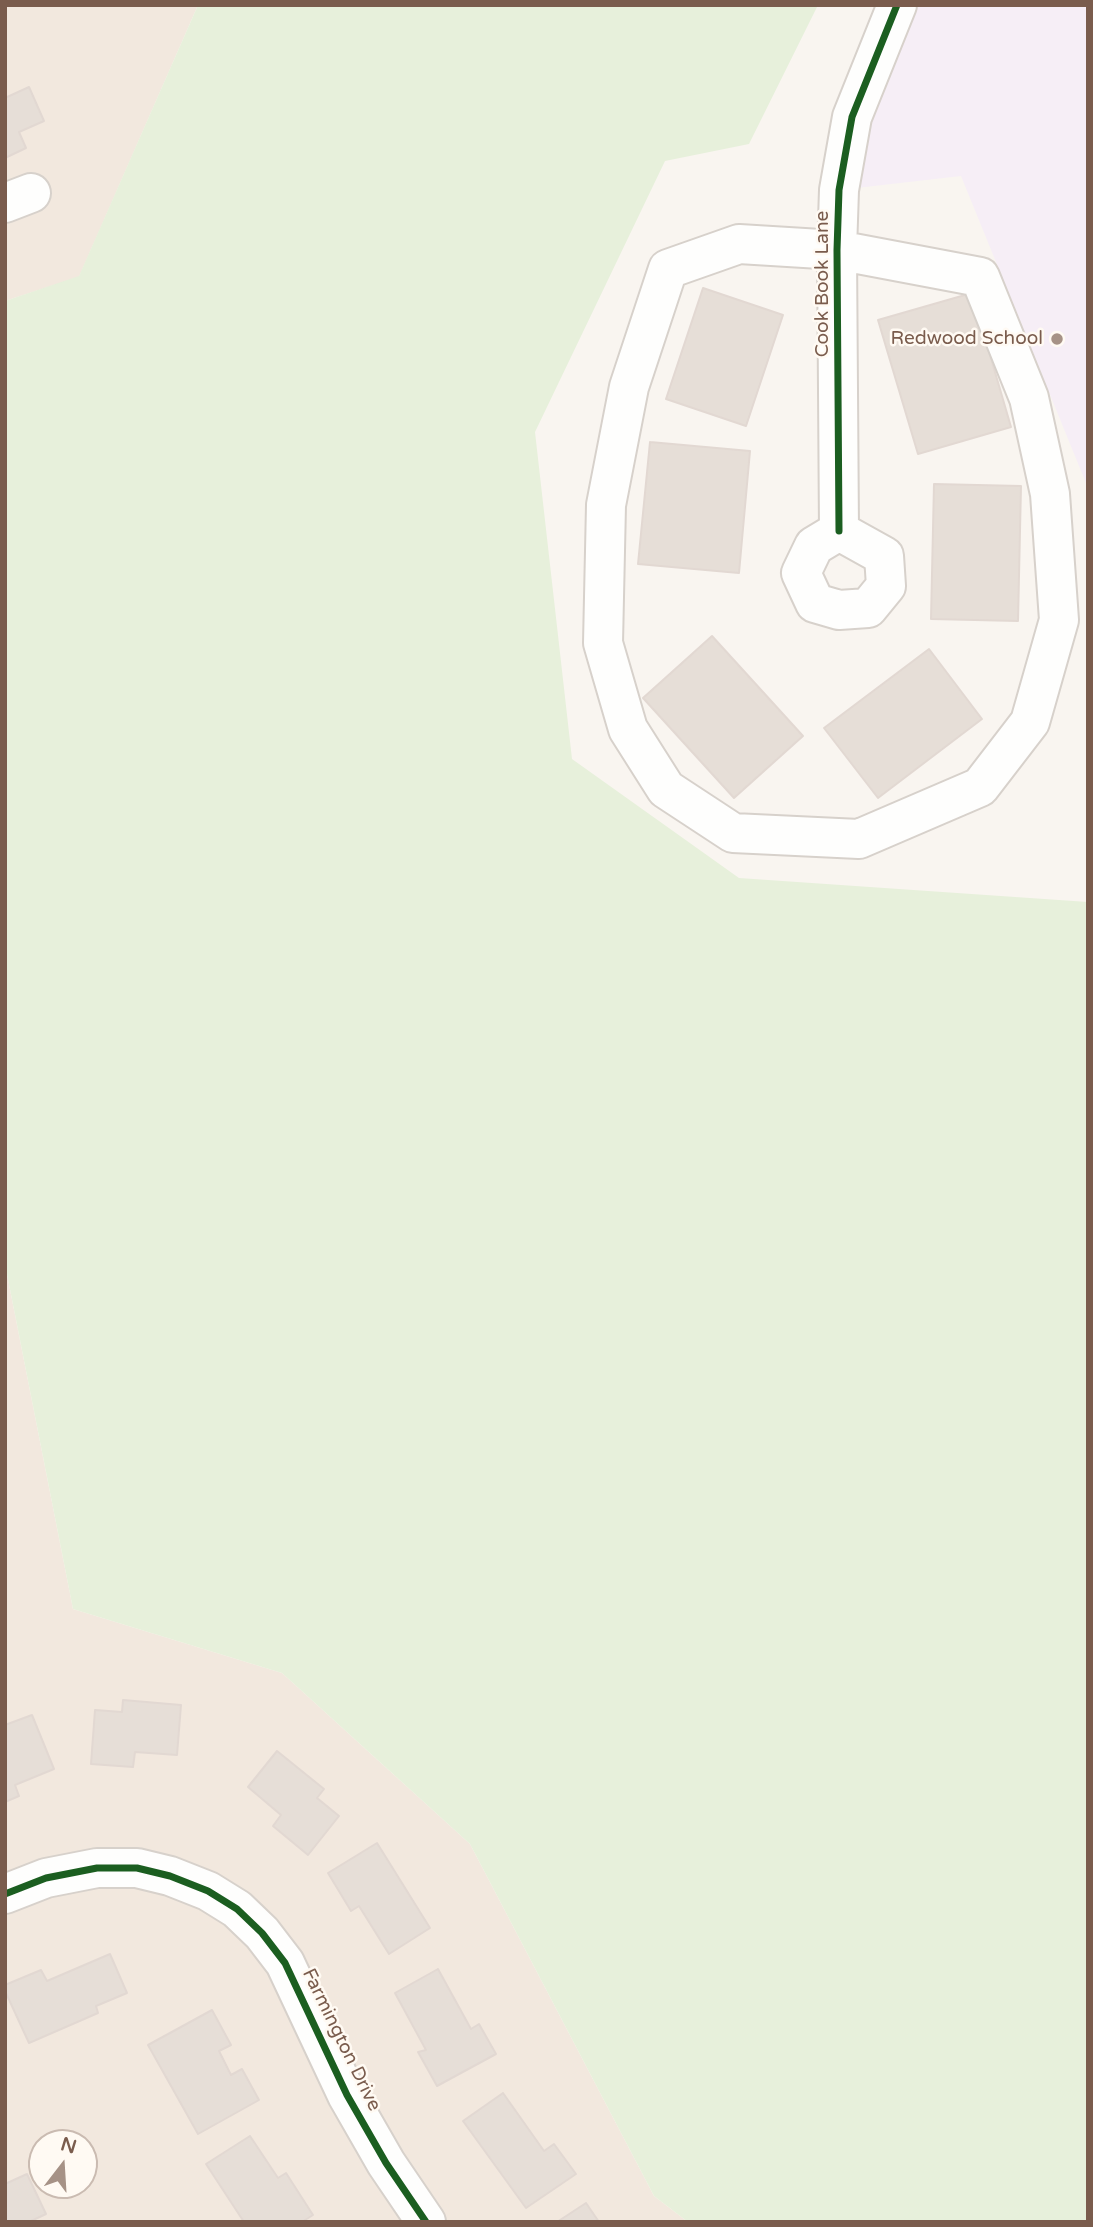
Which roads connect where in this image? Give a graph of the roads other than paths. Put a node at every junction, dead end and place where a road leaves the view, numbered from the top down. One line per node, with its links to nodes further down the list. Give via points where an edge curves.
1 (897, 5): 2 (street, Cook Book Lane, via 852,117 839,190)
2 (837, 250): 2 (street, via 739,244 668,269 629,387 606,505 603,643 628,729 666,789 733,833 859,839 981,787 1030,722 1059,620 1050,494 1029,398 980,277); 3 (street, Cook Book Lane)
3 (839, 531)
4 (5, 1894): 5 (street, Farmington Drive, via 46,1878 97,1868 136,1868 208,1891 237,1909 285,1963 347,2095)
5 (426, 2222)

